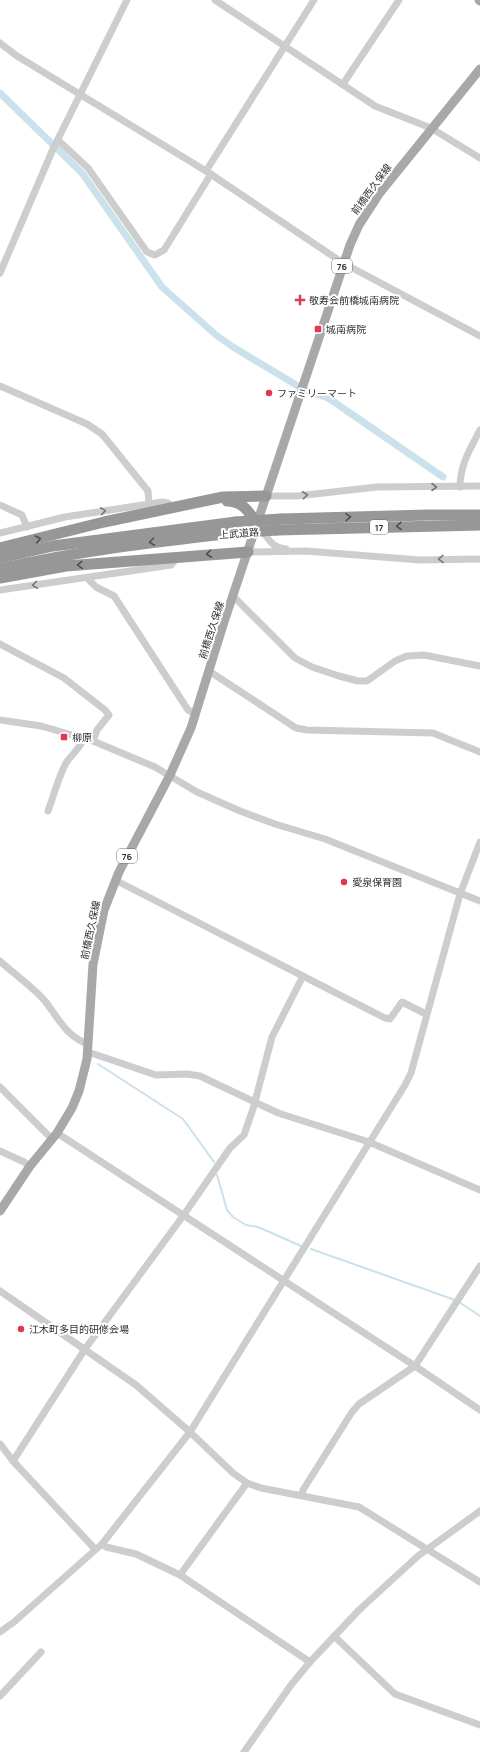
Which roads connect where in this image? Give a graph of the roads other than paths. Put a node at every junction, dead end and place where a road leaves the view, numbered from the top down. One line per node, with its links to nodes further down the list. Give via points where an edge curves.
1 (127, 0): 9 (street)
2 (214, 0): 6 (street)
3 (314, 0): 6 (street)
4 (399, 0): 8 (street)
5 (0, 43): 9 (street)
6 (285, 46): 8 (street); 13 (street)
7 (480, 69): 10 (main road, 前橋西久保線 / 76)
8 (343, 84): 10 (street, via 375,106)
9 (80, 94): 11 (street); 13 (street)
10 (431, 128): 12 (street); 14 (main road, 前橋西久保線 / 76, via 367,210)
11 (58, 140): 13 (street, via 88,168 147,252 155,255 164,250); 15 (street)
12 (480, 158)
13 (208, 172): 14 (street)
14 (343, 263): 16 (street); 21 (main road, 前橋西久保線 / 76)
15 (1, 269)
16 (480, 336)
17 (0, 386): 23 (street, via 87,424 102,434 148,491)
18 (480, 430): 20 (street, via 461,470)
19 (480, 486): 20 (street)
20 (460, 487): 21 (street, one-way to 20, via 296,496 377,487)
21 (266, 496): 22 (highway); 29 (main road, 前橋西久保線 / 76)
22 (206, 500): 25 (highway); 29 (highway, via 238,503 246,508)
23 (149, 504): 25 (street, via 163,502); 31 (street, one-way to 23, via 65,517)
24 (0, 505): 31 (street, via 22,515)
25 (173, 508): 34 (highway, one-way to 25)
26 (480, 510): 27 (highway, 17)
27 (446, 515): 28 (highway, 上武道路 / 17); 32 (highway, 上武道路 / 17, one-way to 27, bridge, via 281,519)
28 (480, 515)
29 (257, 524): 35 (street, via 277,547); 36 (main road, 前橋西久保線 / 76)
30 (480, 526): 32 (highway, 上武道路 / 17, one-way to 32, bridge, via 277,530)
31 (27, 527): 33 (street)
32 (234, 528): 37 (highway, 上武道路 / 17, via 53,546); 40 (highway, 上武道路 / 17, one-way to 40, via 123,545)
33 (0, 533)
34 (0, 548)
35 (306, 551): 36 (street); 39 (street, one-way to 35, via 420,560)
36 (248, 552): 38 (highway, one-way to 38); 44 (main road, 前橋西久保線 / 76)
37 (0, 558)
38 (177, 558): 41 (highway, one-way to 41, via 66,566); 42 (street, via 171,565)
39 (480, 559)
40 (0, 569)
41 (0, 578)
42 (88, 578): 43 (street, one-way to 43); 48 (street, via 96,587 114,596 188,710)
43 (0, 590)
44 (233, 596): 46 (street, via 295,658 339,676 367,682 407,656 424,655); 47 (main road, 前橋西久保線 / 76)
45 (0, 644): 51 (street, via 64,678 105,710 109,715 97,730)
46 (480, 666)
47 (210, 670): 48 (main road, 前橋西久保線 / 76); 52 (street, via 296,728 433,733)
48 (196, 714): 53 (main road, 前橋西久保線 / 76)
49 (0, 720): 50 (street, via 41,726)
50 (84, 737): 51 (street); 54 (street, via 80,747 64,768)
51 (93, 740): 53 (street)
52 (480, 752)
53 (170, 775): 56 (main road, 前橋西久保線 / 76); 57 (street, via 197,792 240,811 325,839)
54 (48, 811)
55 (480, 842): 57 (street)
56 (116, 880): 60 (street); 62 (main road, 前橋西久保線 / 76, via 104,910 96,949)
57 (460, 894): 58 (street); 61 (street)
58 (480, 901)
59 (0, 962): 62 (street, via 44,1000 62,1026)
60 (303, 976): 61 (street, via 385,1018 390,1018 402,1002); 64 (street, via 272,1037)
61 (426, 1014): 66 (street, via 408,1079)
62 (88, 1048): 64 (street, via 156,1075 200,1076); 65 (main road, 前橋西久保線 / 76, via 79,1091 72,1108)
63 (0, 1087): 65 (street)
64 (254, 1102): 66 (street, via 278,1114); 71 (street, via 244,1135 230,1148)
65 (54, 1136): 68 (main road, 前橋西久保線 / 76); 71 (street)
66 (369, 1142): 69 (street); 73 (street)
67 (0, 1151): 68 (street)
68 (30, 1166): 70 (main road, 前橋西久保線 / 76)
69 (480, 1190)
70 (0, 1211)
71 (183, 1216): 73 (street); 75 (street)
72 (480, 1266): 76 (street)
73 (284, 1281): 76 (street); 78 (street)
74 (0, 1291): 75 (street)
75 (85, 1349): 78 (street, via 136,1385); 80 (street)
76 (415, 1366): 77 (street); 82 (street, via 355,1408)
77 (480, 1410)
78 (190, 1432): 81 (street); 84 (street)
79 (0, 1444): 80 (street)
80 (13, 1462): 85 (street)
81 (246, 1483): 82 (street); 87 (street)
82 (302, 1495): 86 (street, via 360,1507)
83 (480, 1511): 86 (street)
84 (102, 1544): 85 (street); 87 (street, via 136,1554)
85 (95, 1549): 89 (street)
86 (427, 1550): 88 (street); 90 (street, via 388,1582)
87 (180, 1575): 92 (street)
88 (480, 1582)
89 (0, 1632)
90 (334, 1636): 92 (street); 94 (street, via 395,1694)
91 (41, 1652): 93 (street)
92 (310, 1662): 95 (street)
93 (0, 1696)
94 (480, 1725)
95 (244, 1752)

